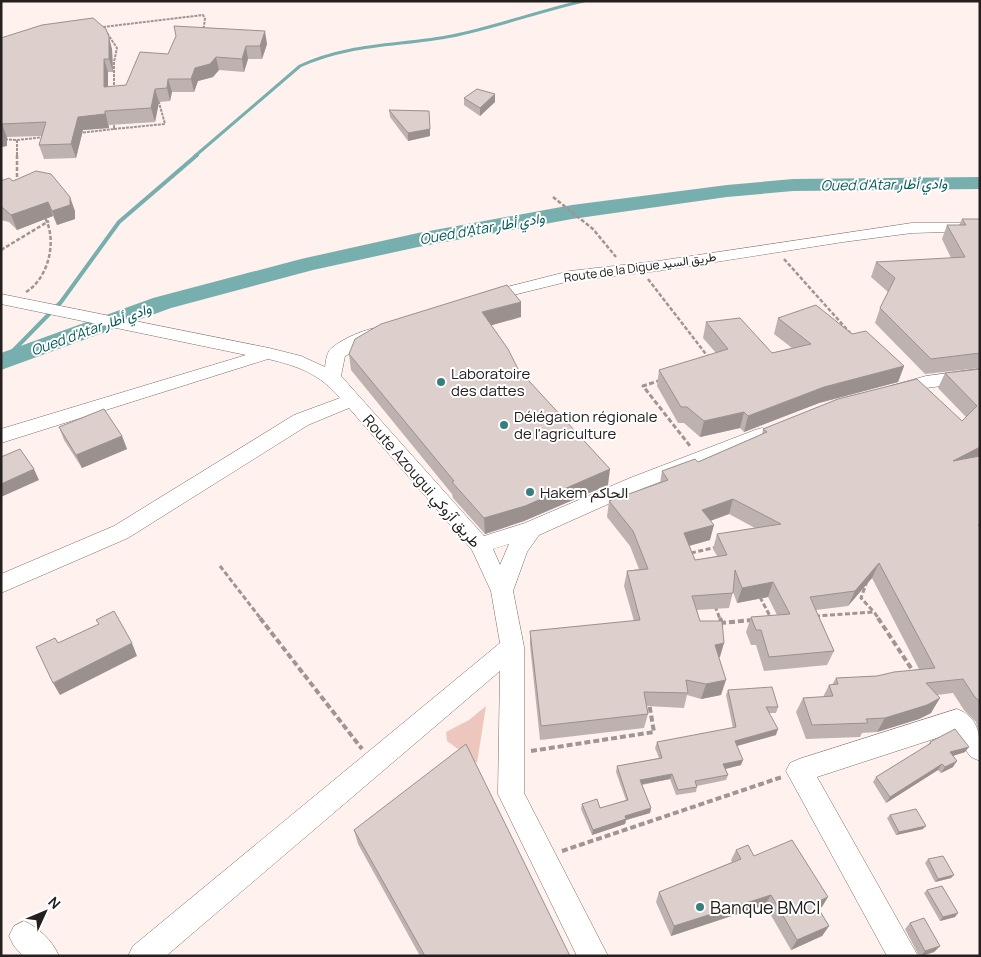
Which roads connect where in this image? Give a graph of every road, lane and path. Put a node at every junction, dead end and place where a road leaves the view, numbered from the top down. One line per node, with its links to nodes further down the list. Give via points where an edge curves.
1 (203, 32): 3 (path, via 205,19 202,15 103,27 117,48)
2 (106, 59): 3 (path)
3 (115, 59): 4 (path)
4 (114, 91)
5 (159, 97): 7 (path, via 158,105 165,124)
6 (114, 120): 7 (path)
7 (114, 129): 8 (path)
8 (79, 133)
9 (52, 136): 11 (path)
10 (1, 138): 11 (path)
11 (16, 140): 12 (path)
12 (17, 190)
13 (553, 196): 19 (path, via 593,229 610,252)
14 (43, 214): 15 (path)
15 (49, 221): 18 (path); 20 (path, via 48,262 36,285)
16 (980, 227): 17 (street, Route de la Digue طريق السيد, via 912,228)
17 (774, 247): 19 (street, Route de la Digue طريق السيد); 23 (path)
18 (1, 250)
19 (634, 269): 21 (street, Route de la Digue طريق السيد, via 570,276); 25 (path)
20 (6, 300): 24 (street, Route Azougui طريق آزوكي)
21 (470, 301)
22 (388, 326): 27 (street, via 341,349 336,354)
23 (857, 341)
24 (269, 354): 27 (street, Route Azougui طريق آزوكي, via 295,360); 32 (street)
25 (714, 364)
26 (980, 375): 29 (street, via 926,382)
27 (332, 377): 30 (street, Route Azougui طريق آزوكي)
28 (670, 378): 33 (path, via 643,386)
29 (880, 394)
30 (351, 400): 35 (street, Route Azougui طريق آزوكي); 42 (street, via 301,420 122,532)
31 (778, 428): 33 (street)
32 (1, 436)
33 (700, 458): 34 (street)
34 (532, 529): 35 (street); 43 (street, via 517,550)
35 (480, 545): 43 (street, Route Azougui طريق آزوكي)
36 (723, 545): 38 (path)
37 (688, 546): 38 (path)
38 (691, 553): 39 (path)
39 (694, 562)
40 (220, 566): 57 (path)
41 (869, 575): 46 (path, via 861,598)
42 (1, 584)
43 (502, 591): 52 (street, Route Azougui طريق آزوكي)
44 (758, 593): 48 (path)
45 (710, 597): 50 (path)
46 (874, 612): 47 (path); 53 (path)
47 (808, 616)
48 (771, 618): 49 (path); 50 (path)
49 (780, 618)
50 (722, 623): 51 (path)
51 (712, 624)
52 (512, 647): 56 (street, Route Azougui طريق آزوكي); 57 (street)
53 (916, 676)
54 (648, 695): 56 (path, via 654,732)
55 (980, 749): 58 (street, via 957,720)
56 (511, 754): 59 (street, Route Azougui طريق آزوكي, via 511,794)
57 (373, 763): 60 (street)
58 (799, 771): 59 (path); 62 (street)
59 (543, 857): 61 (street, Route Azougui طريق آزوكي)
60 (143, 956)
61 (592, 956)
62 (903, 956)

